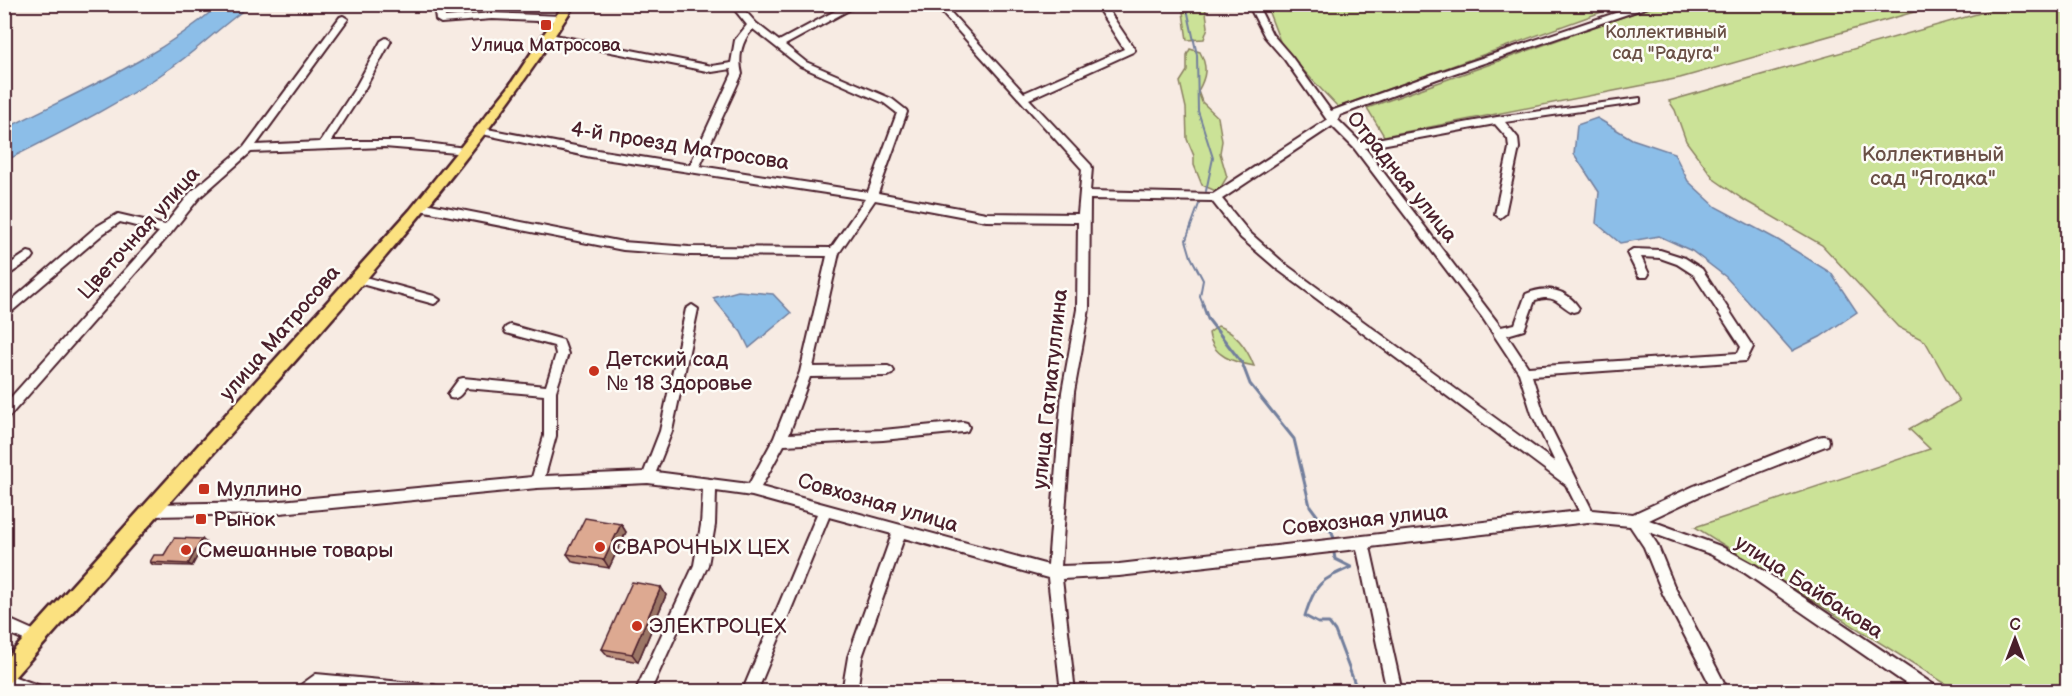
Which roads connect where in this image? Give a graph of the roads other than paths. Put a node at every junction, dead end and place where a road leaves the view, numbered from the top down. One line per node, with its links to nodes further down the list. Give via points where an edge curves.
1 (438, 4): 10 (street, via 441,20 492,15)
2 (570, 4): 10 (main road, улица Матросова)
3 (734, 4): 11 (street)
4 (856, 4): 14 (street)
5 (938, 4): 16 (street, улица Гатиатуллина)
6 (1099, 4): 16 (street, via 1130,50)
7 (1252, 4): 19 (street, Отрадная улица, via 1268,35)
8 (1653, 4): 19 (street, via 1335,113)
9 (343, 19): 23 (street, Цветочная улица)
10 (561, 19): 12 (main road, улица Матросова)
11 (753, 25): 14 (street); 15 (street, via 747,28 738,46)
12 (549, 37): 15 (street, via 712,69); 20 (main road, улица Матросова)
13 (386, 41): 21 (street)
14 (780, 44): 27 (street, via 803,64 888,101 902,112)
15 (734, 65): 25 (street, via 737,74)
16 (1022, 98): 26 (street, улица Гатиатуллина, via 1087,168)
17 (1635, 100): 18 (street)
18 (1497, 120): 22 (street); 30 (street, via 1513,138 1514,148)
19 (1333, 121): 22 (street, Отрадная улица); 28 (street)
20 (482, 131): 24 (main road, улица Матросова); 25 (street, 4-й проезд Матросова, via 591,153)
21 (324, 144): 23 (street); 24 (street, via 388,144)
22 (1358, 146): 43 (street, Отрадная улица)
23 (248, 149): 32 (street, Цветочная улица, via 195,195)
24 (465, 152): 29 (main road, улица Матросова)
25 (694, 167): 27 (street, 4-й проезд Матросова)
26 (1086, 195): 28 (street); 31 (street, улица Гатиатуллина)
27 (872, 196): 31 (street, 4-й проезд Матросова, via 986,217); 33 (street)
28 (1215, 198): 54 (street, via 1226,215 1274,264)
29 (420, 206): 33 (street, via 623,246 689,251); 37 (main road, улица Матросова)
30 (1500, 214)
31 (1083, 218): 64 (street, улица Гатиатуллина, via 1083,309 1068,392)
32 (167, 230): 41 (street, via 118,218); 49 (street, Цветочная улица)
33 (834, 252): 45 (street)
34 (28, 256): 35 (street)
35 (4, 274)
36 (1643, 274): 46 (street, via 1633,253 1660,254 1698,272 1747,347 1743,358)
37 (358, 279): 38 (street); 58 (main road, улица Матросова)
38 (434, 300)
39 (1573, 308): 43 (street, via 1559,296 1537,293 1530,297 1520,327)
40 (692, 309): 53 (street, via 666,431)
41 (4, 314)
42 (510, 330): 47 (street, via 559,343 562,354)
43 (1498, 333): 46 (street, Отрадная улица)
44 (888, 371): 45 (street)
45 (806, 372): 51 (street)
46 (1525, 372): 54 (street, Отрадная улица, via 1538,414)
47 (550, 391): 48 (street, via 464,383); 55 (street, via 550,436)
48 (454, 394)
49 (4, 414)
50 (963, 427): 51 (street)
51 (780, 440): 57 (street)
52 (1823, 441): 61 (street)
53 (648, 477): 55 (street, Совхозная улица); 56 (street, Совхозная улица)
54 (1571, 481): 60 (street, Отрадная улица)
55 (537, 482): 58 (street, Совхозная улица, via 270,508)
56 (710, 484): 57 (street, Совхозная улица); 72 (street, via 701,565)
57 (752, 490): 59 (street, Совхозная улица)
58 (153, 510): 66 (main road, улица Матросова)
59 (825, 510): 62 (street, Совхозная улица); 73 (street)
60 (1588, 516): 61 (street, улица Байбакова); 63 (street, Совхозная улица)
61 (1634, 520): 77 (street, via 1650,544 1668,589); 78 (street, улица Байбакова, via 1715,550 1750,569)
62 (900, 531): 64 (street, Совхозная улица); 74 (street, via 855,657)
63 (1362, 542): 64 (street, Совхозная улица, via 1119,570); 76 (street)
64 (1054, 573): 75 (street, улица Гатиатуллина)
65 (4, 624): 66 (street)
66 (37, 639): 67 (main road, улица Матросова)
67 (4, 675)
68 (4, 680): 69 (street)
69 (38, 692)
70 (303, 692): 71 (street, via 316,681)
71 (434, 692)
72 (642, 692)
73 (749, 692)
74 (849, 692)
75 (1068, 692)
76 (1395, 692)
77 (1722, 692)
78 (1932, 692)

